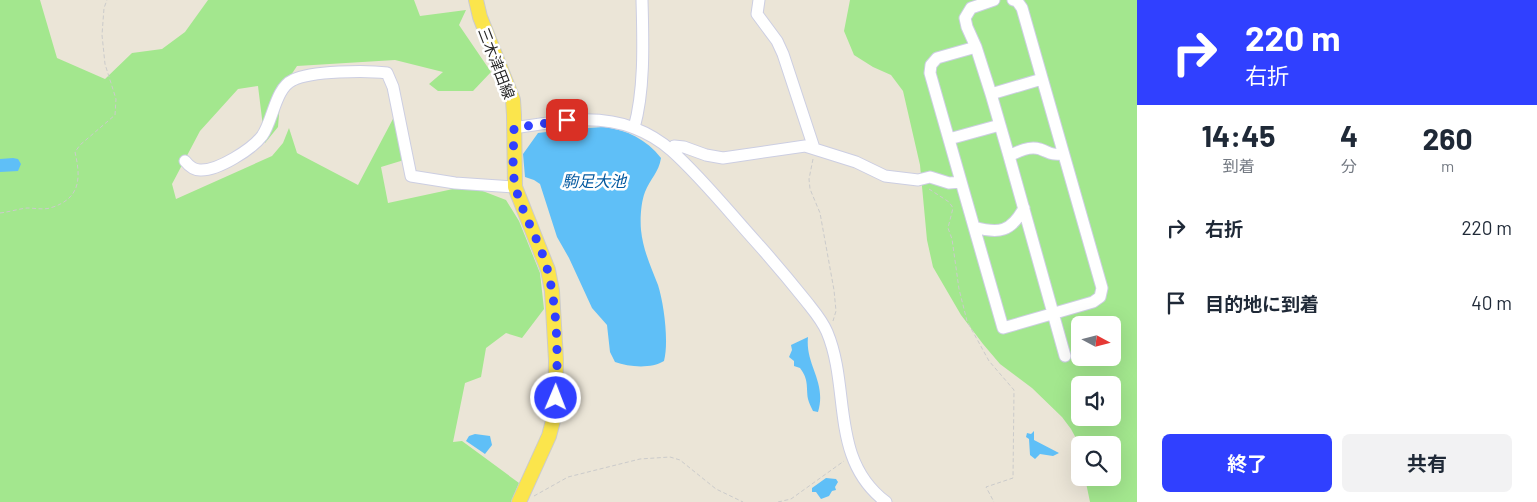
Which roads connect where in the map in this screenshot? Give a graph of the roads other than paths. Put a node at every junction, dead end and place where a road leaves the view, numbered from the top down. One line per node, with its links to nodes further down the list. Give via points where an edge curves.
1 (476, 0): 10 (main road, 三木津田線, via 513,100)
2 (642, 0): 11 (street, via 643,54)
3 (759, 0): 13 (street, via 756,14 783,54)
4 (994, 0): 6 (street, via 971,8 965,18)
5 (1012, 0): 7 (street, via 1022,8)
6 (976, 47): 8 (street); 12 (street, via 937,58 931,64 930,73)
7 (1042, 79): 8 (street); 15 (street)
8 (990, 94): 9 (street)
9 (1000, 125): 12 (street); 16 (street)
10 (514, 128): 11 (street, via 567,120 615,122); 19 (main road, 三木津田線)
11 (634, 128): 14 (street)
12 (949, 139): 18 (street)
13 (814, 148): 14 (street, via 805,146 722,158 684,147 674,146); 18 (street, via 885,176 918,180 930,177 949,183)
14 (671, 150): 25 (street, via 792,283 827,331 850,452 861,475 874,493)
15 (1063, 154): 16 (street, via 1052,155 1030,148); 22 (street, via 1102,288 1100,297 1093,302)
16 (1009, 156): 20 (street)
17 (185, 161): 19 (street, via 191,168 201,170 216,167 257,142 286,84 293,80 374,71 387,73 393,87 411,176)
18 (961, 182): 21 (street)
19 (515, 186): 24 (main road, 三木津田線, via 548,270 556,360 555,413 549,436)
20 (1024, 208): 21 (street, via 1019,217 998,232); 22 (street)
21 (974, 226): 22 (street, via 1003,328)
22 (1053, 313): 23 (street)
23 (1065, 356)
24 (521, 497)
25 (886, 502)

